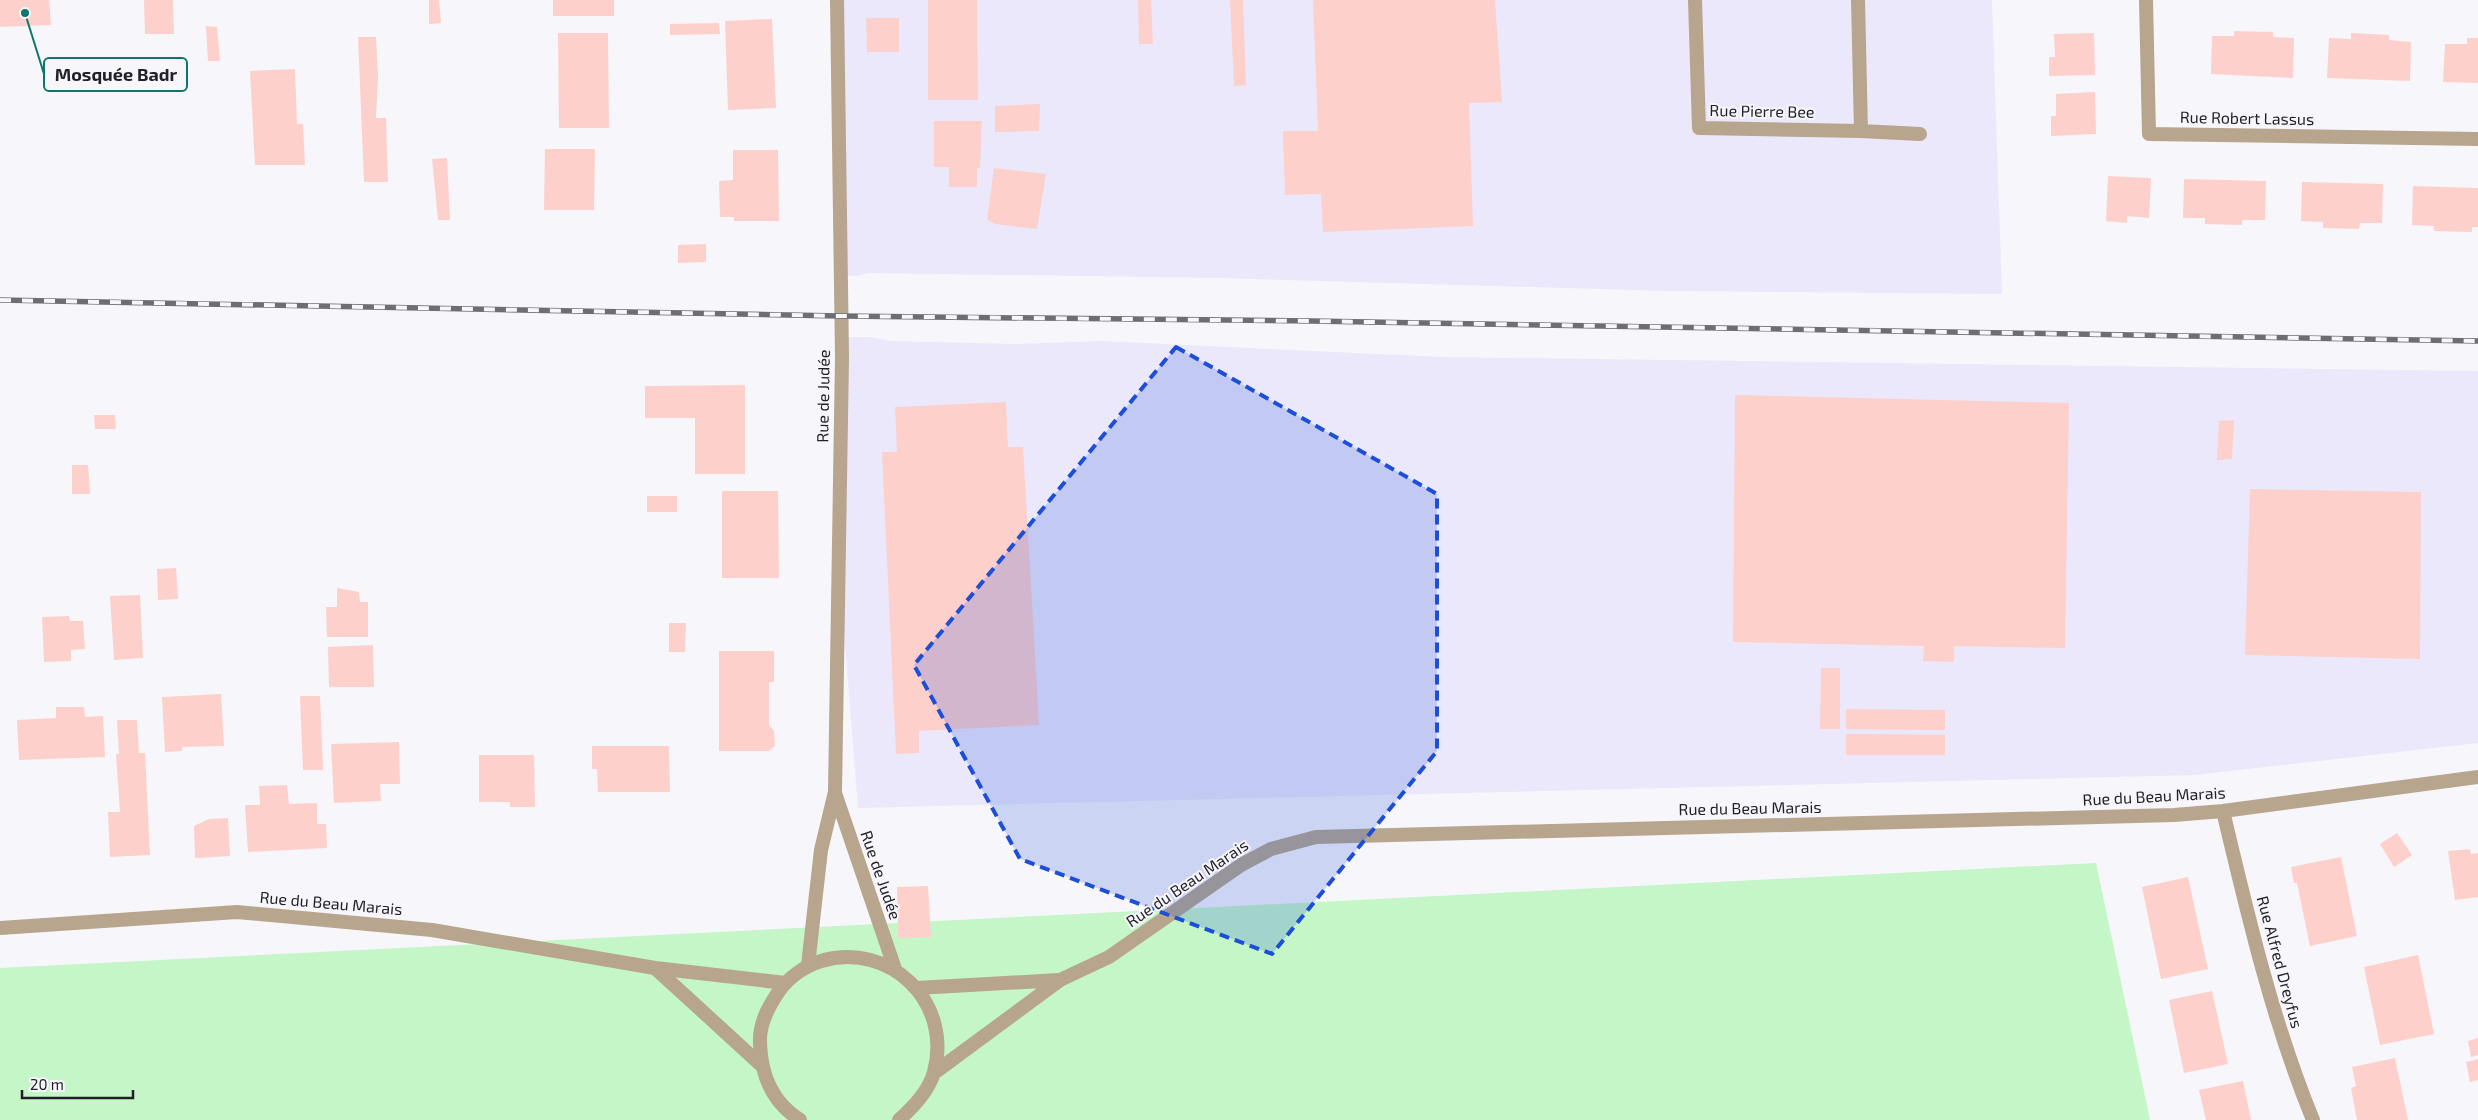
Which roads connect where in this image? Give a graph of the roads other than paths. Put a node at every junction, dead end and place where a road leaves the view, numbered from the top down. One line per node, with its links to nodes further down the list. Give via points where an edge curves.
1 (837, 0): 9 (street, Rue de Judée, via 842,357)
2 (1695, 0): 5 (street, Rue Pierre Bee, via 1699,128)
3 (1858, 0): 5 (street)
4 (2146, 0): 7 (street, Rue Robert Lassus, via 2149,134)
5 (1861, 131): 6 (street, Rue Pierre Bee)
6 (1920, 134)
7 (2478, 139)
8 (2478, 777): 10 (street, Rue du Beau Marais)
9 (835, 792): 12 (street, Rue de Judée, via 820,850); 14 (street, Rue de Judée)
10 (2224, 811): 15 (street, Rue du Beau Marais, via 1316,837 1271,849 1241,865 1109,957); 22 (street, Rue Alfred Dreyfus, via 2269,995)
11 (0, 928): 13 (street, Rue du Beau Marais, via 238,912 432,930)
12 (808, 965): 14 (street, via 837,957 867,958); 16 (street)
13 (655, 968): 16 (street, Rue du Beau Marais); 18 (street)
14 (895, 969): 17 (street)
15 (1060, 980): 17 (street, Rue du Beau Marais); 19 (street, Rue du Beau Marais)
16 (785, 983): 18 (street, via 768,1007 759,1034)
17 (917, 988): 19 (street, via 932,1014 938,1043)
18 (760, 1064): 20 (street, via 771,1091)
19 (934, 1073): 21 (street, via 920,1099)
20 (794, 1118)
21 (899, 1120)
22 (2313, 1120)

